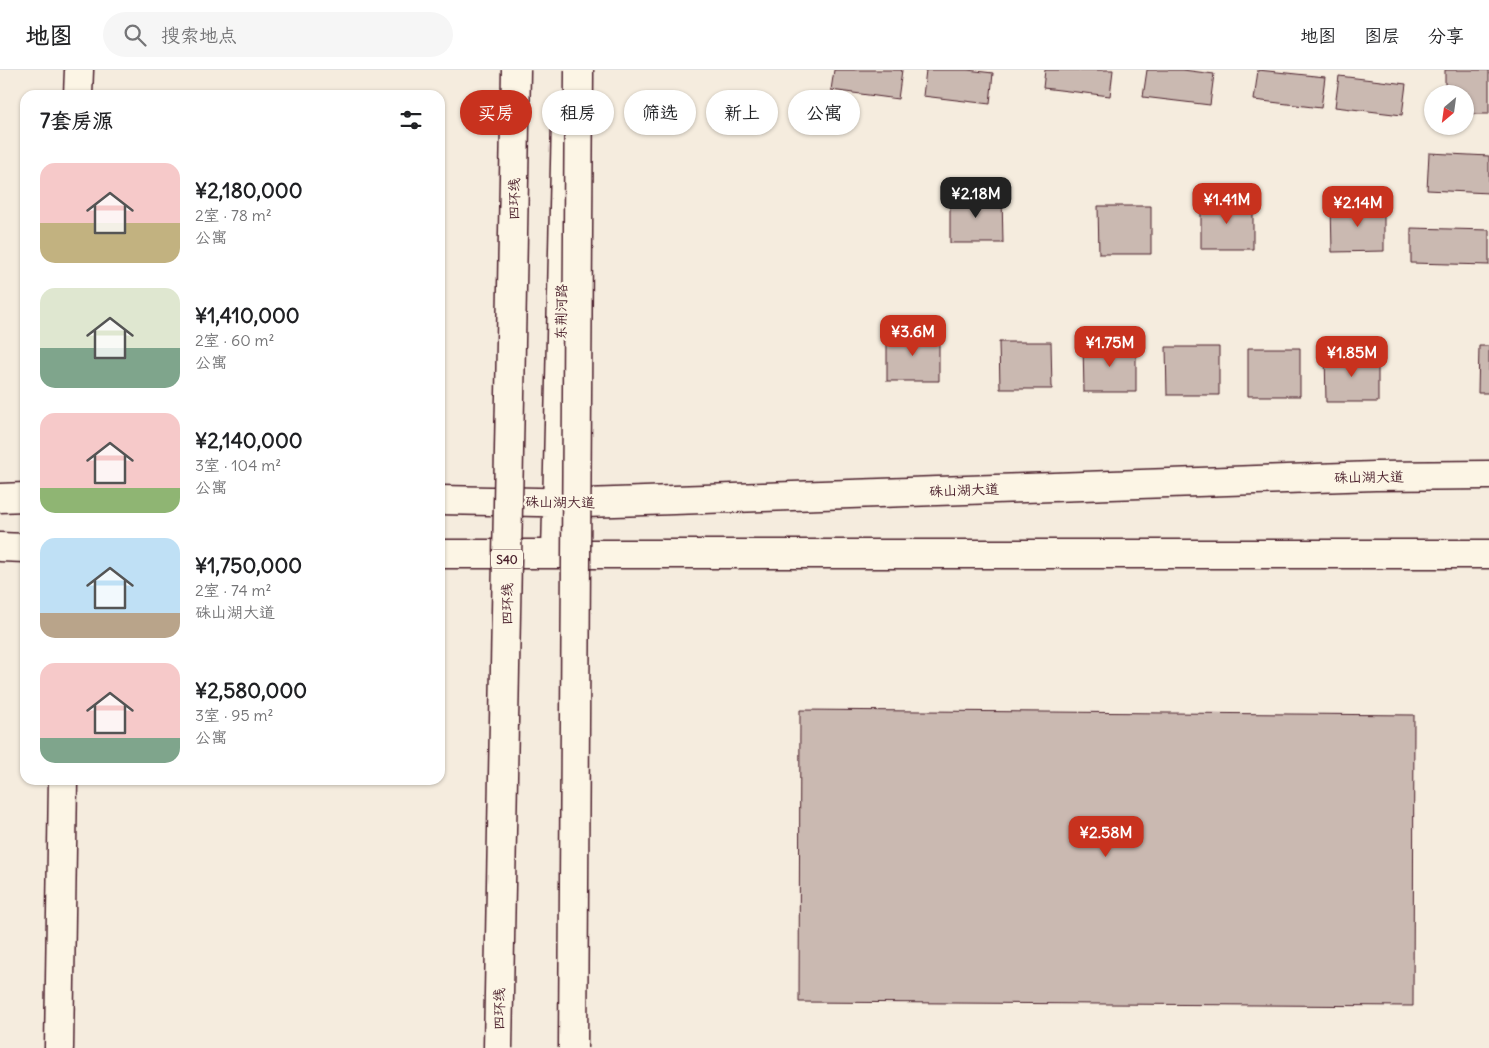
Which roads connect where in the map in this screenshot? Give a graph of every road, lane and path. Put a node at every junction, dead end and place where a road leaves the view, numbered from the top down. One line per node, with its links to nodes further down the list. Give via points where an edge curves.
1 (78, 70): 5 (main road)
2 (516, 70): 18 (main road, 四环线 / S40, bridge)
3 (567, 70): 10 (main road, 东荆河路)
4 (579, 70): 19 (main road, bridge)
5 (78, 90)
6 (1489, 476): 10 (main road, 硃山湖大道, via 1375,476)
7 (20, 497): 8 (main road)
8 (0, 498)
9 (445, 500): 10 (main road, 硃山湖大道)
10 (557, 503): 14 (main road, 东荆河路)
11 (0, 547): 12 (main road)
12 (20, 548)
13 (445, 554): 14 (main road)
14 (556, 554): 15 (main road)
15 (1489, 554)
16 (63, 785): 17 (main road)
17 (59, 1048)
18 (498, 1048)
19 (573, 1048)

